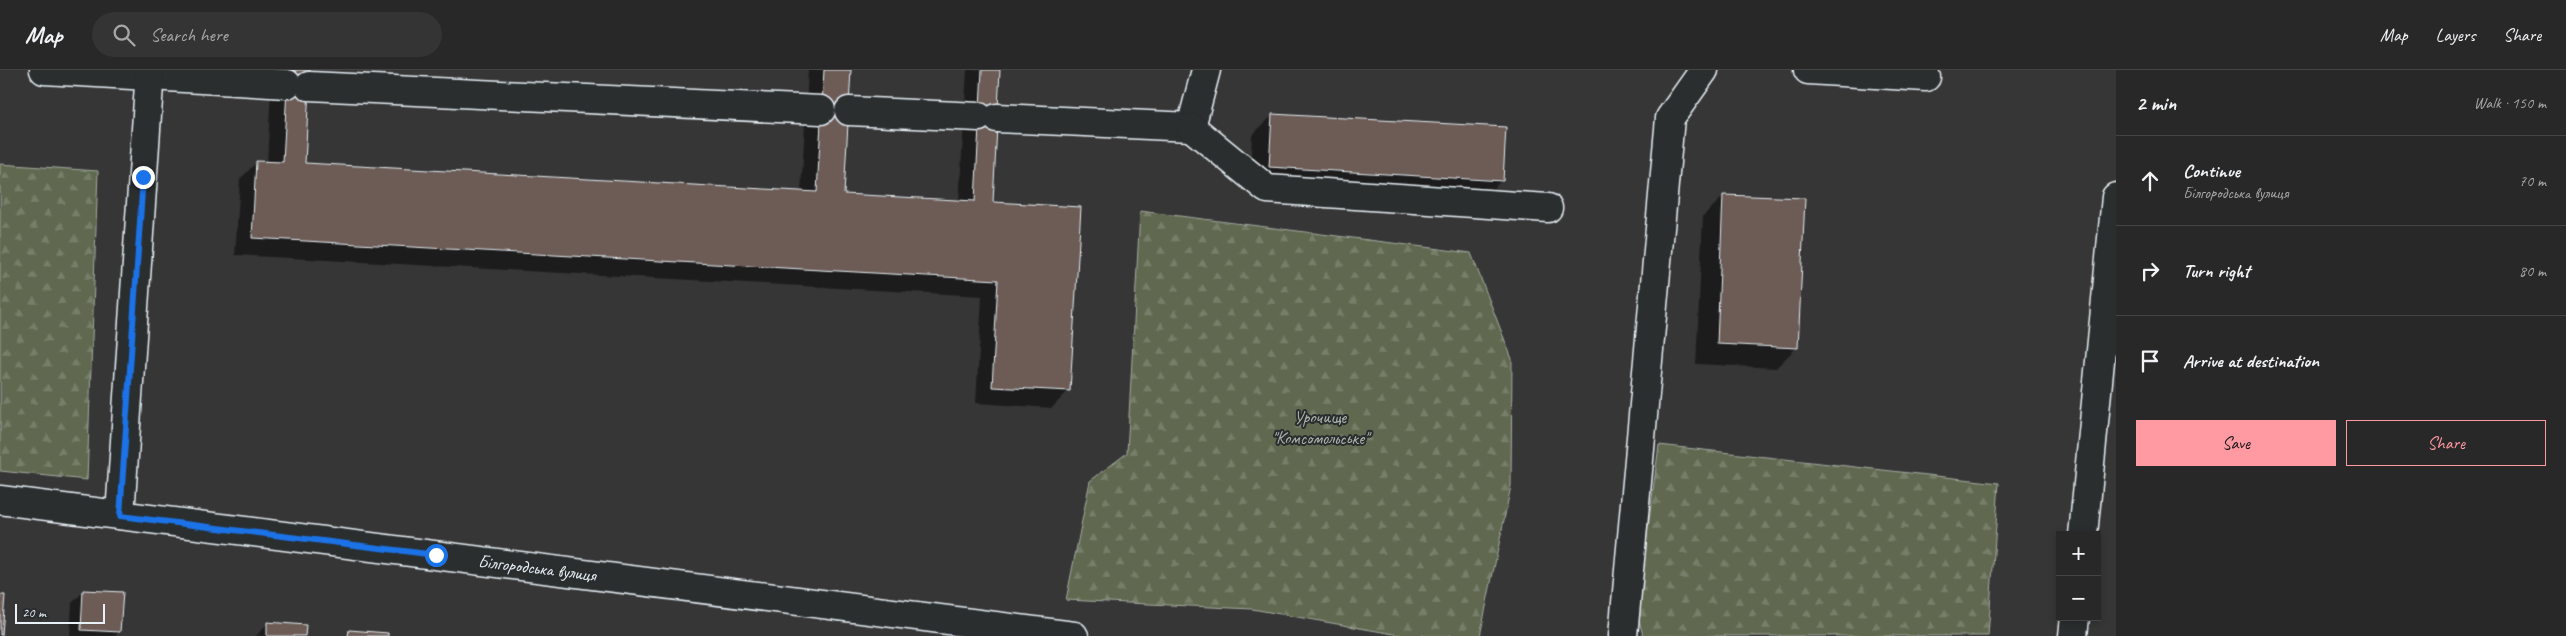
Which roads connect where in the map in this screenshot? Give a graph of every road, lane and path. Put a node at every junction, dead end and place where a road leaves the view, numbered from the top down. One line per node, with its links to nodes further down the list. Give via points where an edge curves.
1 (44, 70): 5 (street)
2 (1206, 70): 9 (street)
3 (1704, 70): 18 (street, via 1670,118)
4 (1808, 70): 6 (street)
5 (150, 74): 7 (street, via 298,85); 13 (street)
6 (1926, 77)
7 (821, 110)
8 (849, 111): 9 (street)
9 (1191, 127): 11 (street, via 1267,189)
10 (2116, 198): 14 (street)
11 (1548, 208)
12 (0, 500): 13 (street, Білгородська вулиця)
13 (120, 516): 16 (street, Білгородська вулиця)
14 (2083, 531)
15 (2075, 621): 19 (street)
16 (910, 626): 17 (street, Білгородська вулиця)
17 (1074, 636)
18 (1623, 636)
19 (2073, 636)

